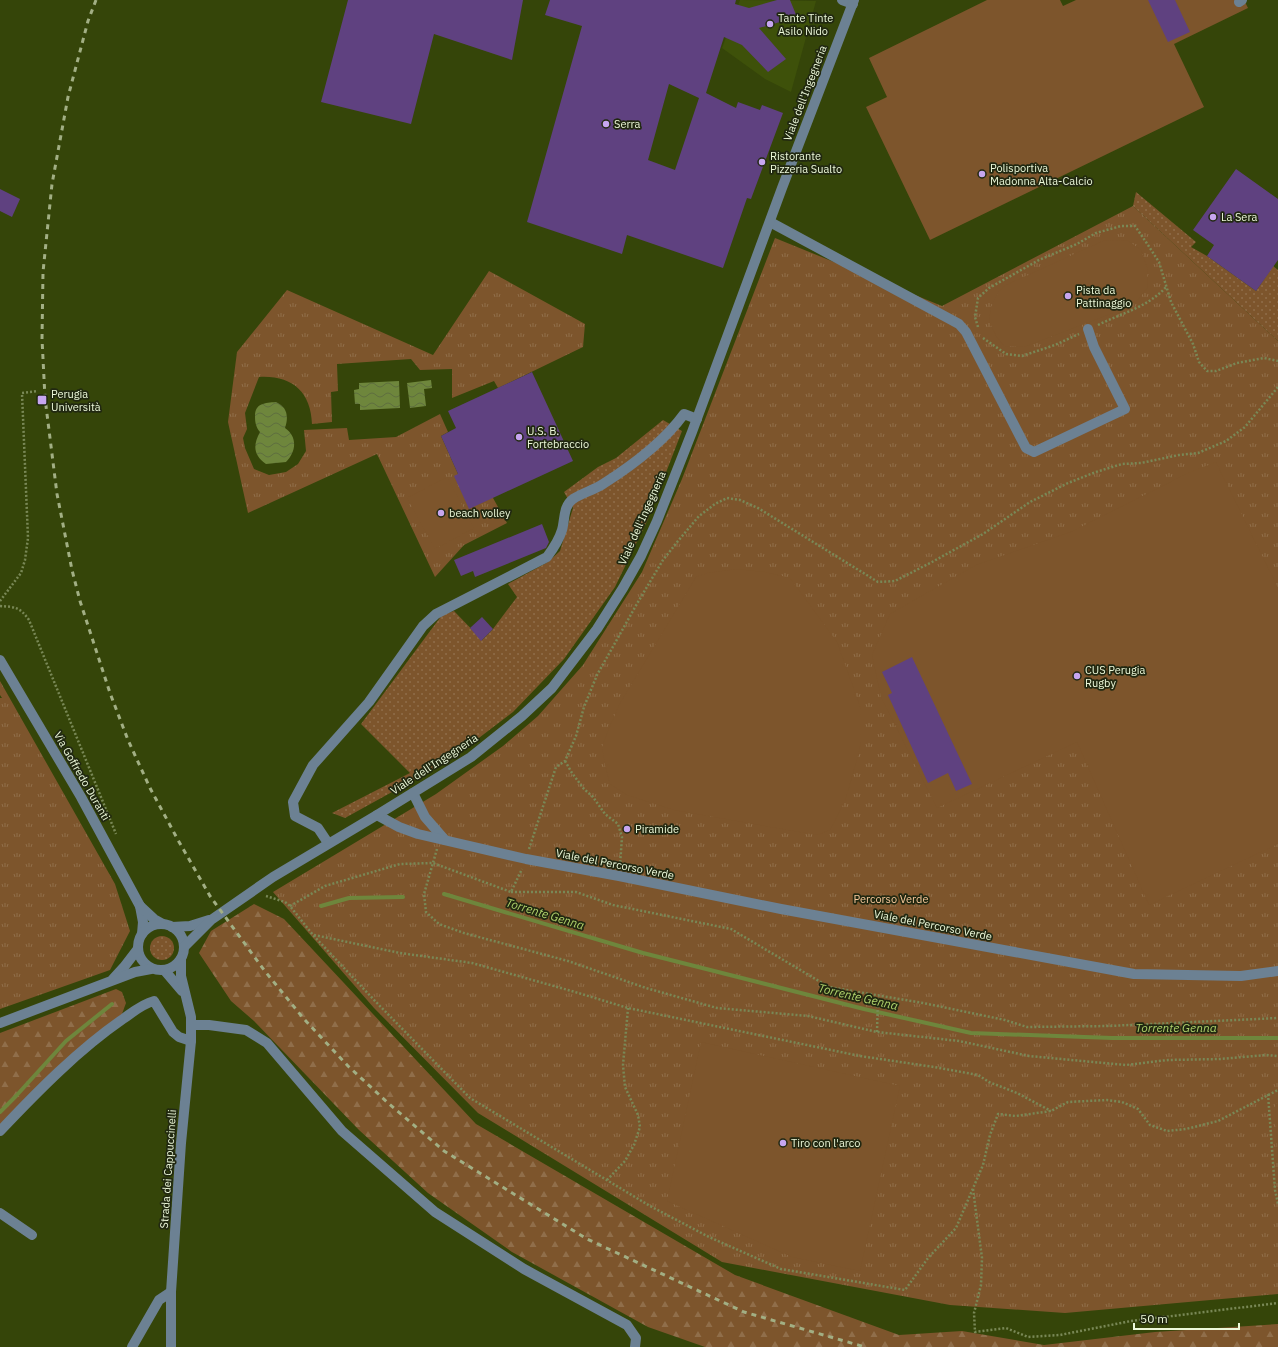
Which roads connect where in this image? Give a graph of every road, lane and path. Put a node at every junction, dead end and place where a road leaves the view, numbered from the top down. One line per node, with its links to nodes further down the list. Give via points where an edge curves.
1 (842, 0): 2 (street)
2 (853, 2): 3 (street, Viale dell'Ingegneria)
3 (770, 222): 6 (street, via 959,324 966,332 1026,448 1034,452 1125,409 1094,347); 12 (street, Viale dell'Ingegneria)
4 (1166, 287): 5 (path, via 1158,262 1143,236 1135,226 1121,226 1096,233 988,288 978,298 975,317); 6 (path, via 1158,296 1135,310); 8 (path, via 1206,371 1216,371 1237,363 1264,358)
5 (978, 329)
6 (1088, 329): 7 (path, via 1055,345 1022,356 1006,354)
7 (980, 335)
8 (1278, 361)
9 (1278, 387): 11 (path)
10 (38, 391): 13 (path, via 22,393 28,538 25,560 21,573)
11 (1277, 391): 16 (path, via 1245,427 1226,441 1198,453 1122,464 1068,483 1030,502 983,534 895,581 878,582 758,508 740,500 727,498 715,504 699,516 664,560 638,602 597,674)
12 (696, 419): 17 (street, Viale dell'Ingegneria, via 641,556 623,588 576,657 552,688 522,716 471,757); 21 (street, via 684,414 674,428 636,460 602,484 572,500 566,508 562,530 548,557 436,614 423,626 369,702 313,765 293,802 295,816 318,828)
13 (0, 601)
14 (0, 606): 19 (path, via 14,607 22,611 29,620)
15 (0, 660): 28 (street, Via Goffredo Duranti, via 81,797)
16 (565, 761): 23 (path, via 556,767); 25 (path, via 605,814 618,824 622,837)
17 (413, 793): 18 (street, Viale dell'Ingegneria); 20 (street, via 425,817)
18 (376, 815): 20 (street, Viale del Percorso Verde, via 418,834); 21 (street, Viale dell'Ingegneria)
19 (119, 840)
20 (445, 840): 23 (street, Viale del Percorso Verde)
21 (328, 843): 26 (street, Viale dell'Ingegneria)
22 (437, 849): 24 (path)
23 (526, 860): 25 (street, Viale del Percorso Verde); 27 (path)
24 (433, 863): 27 (path); 29 (path, via 400,864 354,877 325,886); 47 (path, via 424,894 426,912 439,924 717,1008 808,1016)
25 (619, 876): 39 (street, Viale del Percorso Verde, via 781,909 1134,974 1241,976)
26 (257, 888): 29 (path, via 266,896); 30 (street, Viale dell'Ingegneria)
27 (511, 892): 42 (path, via 576,892 613,905 731,929 829,987)
28 (140, 906): 31 (street, Via Goffredo Duranti, via 154,919); 32 (street, Via Goffredo Duranti)
29 (290, 906): 33 (path)
30 (211, 920): 31 (street, Viale dell'Ingegneria, via 190,926); 34 (street, Viale dell'Ingegneria)
31 (168, 926): 32 (street, via 151,926); 34 (street, via 180,935)
32 (142, 934): 35 (street)
33 (313, 935): 43 (path, via 400,953 472,963); 54 (path, via 470,1098)
34 (184, 947): 36 (street)
35 (138, 950): 37 (street, via 142,961); 40 (street)
36 (181, 959): 38 (street); 41 (street, Strada dei Cappuccinelli)
37 (151, 969): 38 (street); 40 (street)
38 (165, 970): 41 (street, Strada dei Cappuccinelli)
39 (1278, 971)
40 (112, 981): 45 (street)
41 (184, 995): 46 (street, Strada dei Cappuccinelli)
42 (878, 996): 44 (path, via 1005,1020 1027,1027); 47 (path)
43 (628, 1008): 52 (path, via 860,1056 978,1075); 54 (path, via 623,1065 625,1087 638,1115 640,1127 625,1162)
44 (1278, 1018)
45 (0, 1023)
46 (191, 1025): 48 (street, Strada dei Cappuccinelli); 63 (street, via 246,1030 267,1043 342,1131 435,1212 524,1269 627,1325 636,1338)
47 (877, 1032): 49 (path, via 959,1041 1029,1056 1126,1065 1168,1060)
48 (191, 1041): 53 (street, via 173,1032 154,1001 145,1003 105,1031 33,1096); 59 (street, Strada dei Cappuccinelli)
49 (1278, 1056)
50 (1278, 1090): 51 (path)
51 (1268, 1094): 52 (path, via 1218,1121 1167,1131 1150,1125 1138,1109 1122,1102 1068,1102); 56 (path, via 1274,1190)
52 (1051, 1111): 55 (path, via 1016,1116 998,1114 983,1165)
53 (0, 1131)
54 (607, 1180): 55 (path, via 710,1237 781,1269 906,1290 928,1258 956,1228)
55 (973, 1188): 60 (path, via 982,1258 982,1285 974,1313 975,1332 1006,1328 1028,1337 1060,1336 1131,1321)
56 (1278, 1204)
57 (0, 1213): 58 (street)
58 (32, 1235)
59 (171, 1292): 61 (street, via 159,1300); 62 (street, Strada dei Cappuccinelli)
60 (1278, 1303)
61 (132, 1347)
62 (171, 1347)
63 (635, 1347)

